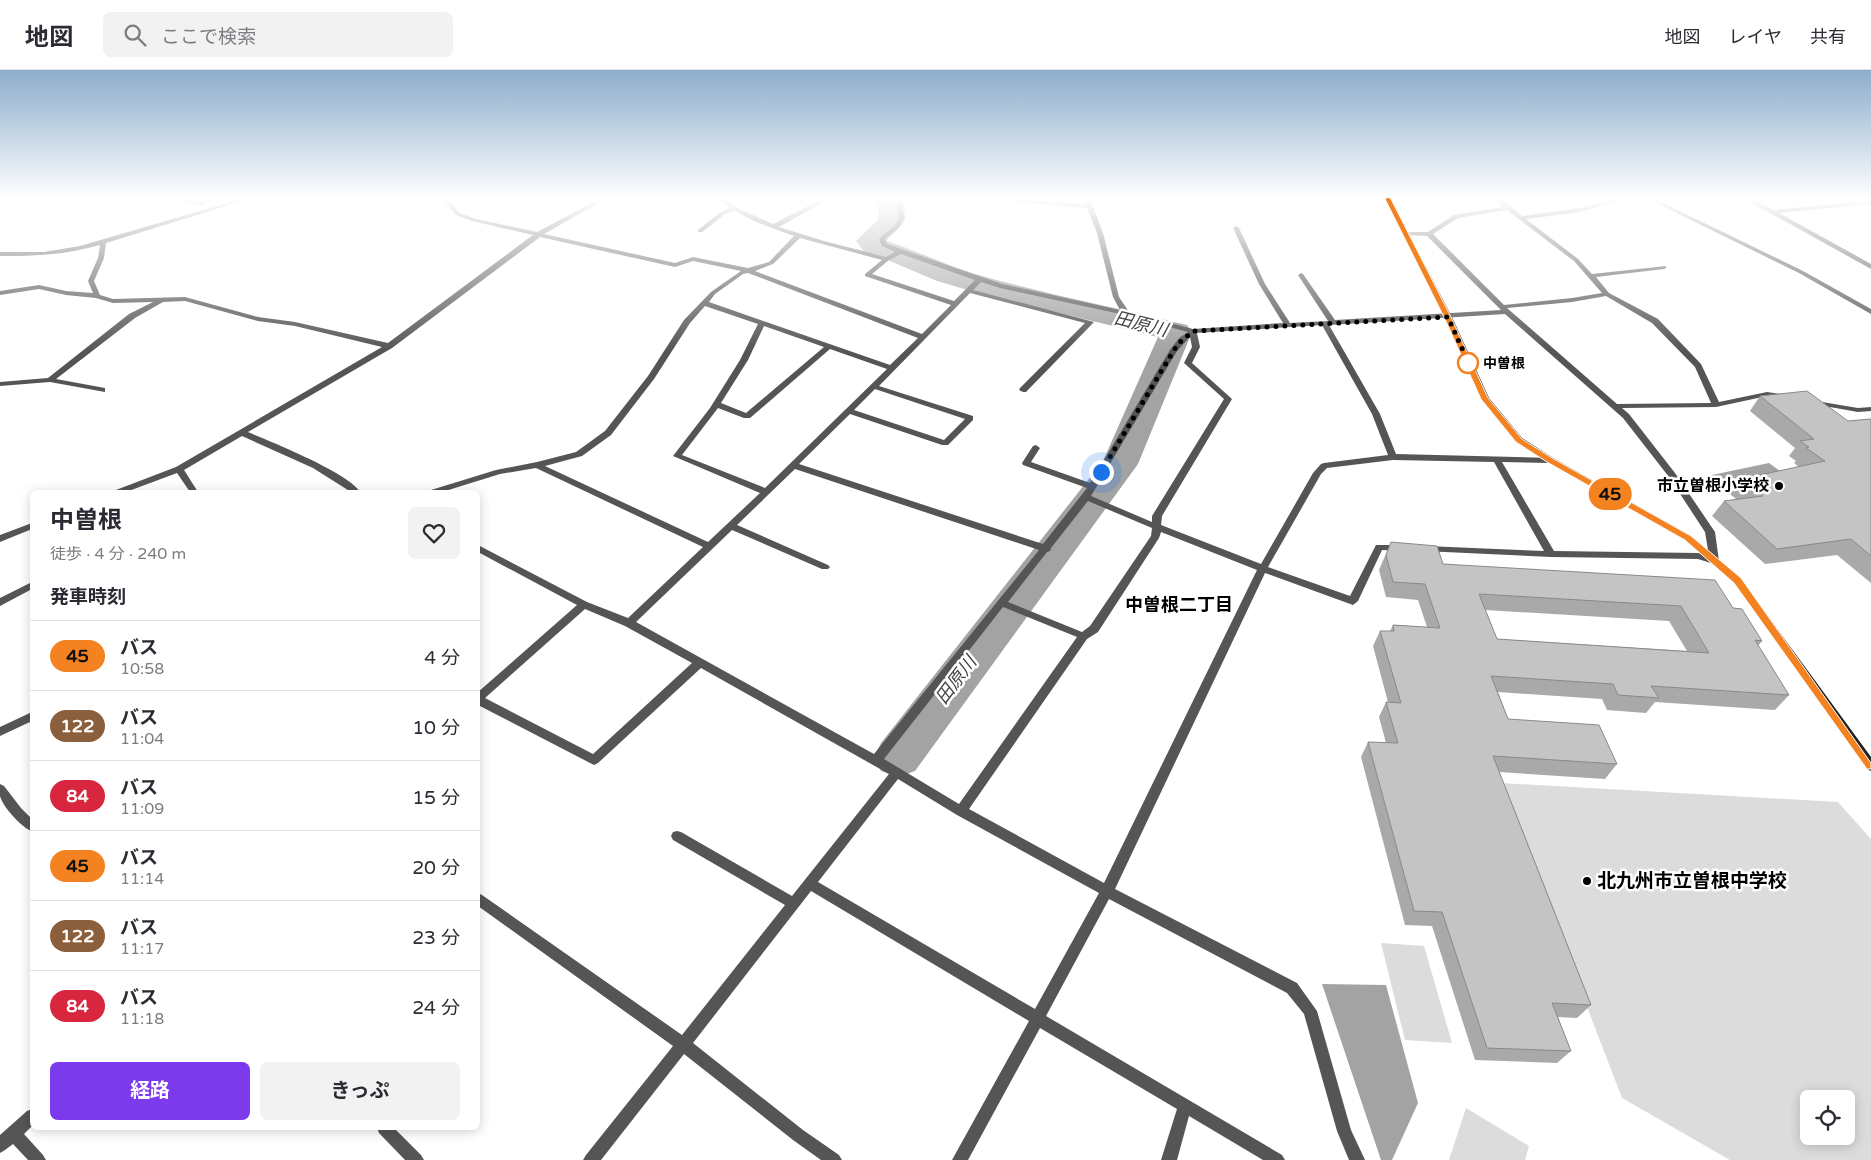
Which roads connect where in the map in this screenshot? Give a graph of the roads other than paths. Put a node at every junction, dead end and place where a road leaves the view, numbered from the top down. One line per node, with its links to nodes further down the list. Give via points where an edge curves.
1 (66, 250): 16 (street, via 44,254)
2 (102, 250): 27 (street, via 91,281)
3 (518, 250): 42 (street)
4 (609, 250): 20 (street, via 675,265 692,259)
5 (785, 250): 20 (street, via 771,263)
6 (854, 250): 17 (street)
7 (895, 250): 15 (street)
8 (1104, 250): 34 (street, via 1116,297)
9 (1246, 250): 39 (street, via 1262,284)
10 (1414, 250): 35 (main road)
11 (1445, 250): 32 (street)
12 (1562, 250): 22 (street)
13 (1756, 250): 33 (street)
14 (1841, 250): 19 (street)
15 (900, 252): 17 (street); 23 (street)
16 (0, 254)
17 (887, 259): 30 (street, via 866,274)
18 (1664, 266): 22 (street)
19 (1871, 267)
20 (747, 270): 29 (street); 41 (street)
21 (1301, 275): 38 (street)
22 (1591, 276): 26 (street)
23 (979, 280): 24 (street); 31 (street)
24 (969, 290): 30 (street); 36 (street)
25 (0, 293): 27 (street, via 39,287)
26 (1607, 294): 32 (street); 53 (street, via 1655,320 1698,366)
27 (97, 296): 28 (street, via 114,301)
28 (163, 300): 42 (street, via 185,299 258,320 295,324); 45 (street, via 132,316)
29 (704, 303): 37 (street); 63 (street, via 608,433 579,454)
30 (955, 304): 41 (street)
31 (1099, 308): 34 (street); 36 (street)
32 (1504, 310): 35 (street); 54 (street)
33 (1871, 312)
34 (1126, 313): 40 (street)
35 (1448, 317): 38 (street); 61 (main road, via 1485,399 1519,440)
36 (1090, 322): 49 (street)
37 (762, 323): 43 (street); 52 (street, via 744,360)
38 (1329, 323): 39 (street); 59 (street, via 1376,414)
39 (1288, 325): 40 (street)
40 (1194, 331): 65 (street, via 1174,350); 74 (street, via 1196,347 1188,363 1228,399 1157,516)
41 (924, 337): 44 (street)
42 (389, 346): 57 (street)
43 (829, 346): 44 (street); 52 (street, via 747,416)
44 (892, 368): 47 (street)
45 (50, 380): 46 (street); 48 (street)
46 (0, 384)
47 (872, 386): 56 (street); 56 (street, via 970,418 945,443)
48 (102, 390)
49 (1023, 390)
50 (1795, 399): 53 (street, via 1768,394)
51 (1804, 400): 55 (street, via 1858,410)
52 (716, 404): 70 (street, via 677,456)
53 (1716, 405): 54 (street)
54 (1613, 406): 80 (street, via 1626,416 1672,475 1710,532)
55 (1871, 409)
56 (847, 411): 62 (street)
57 (241, 432): 64 (street); 68 (street, via 298,458)
58 (1036, 448): 65 (street, via 1026,463)
59 (1393, 457): 60 (street); 82 (street, via 1324,466)
60 (1497, 460): 61 (street); 79 (street)
61 (1550, 460): 80 (main road, via 1688,538)
62 (792, 465): 70 (street); 77 (street)
63 (537, 466): 69 (street, via 499,472); 76 (street)
64 (180, 469): 66 (street); 67 (street)
65 (1092, 487): 71 (street)
66 (124, 490)
67 (193, 490)
68 (353, 490)
69 (440, 490)
70 (764, 492): 72 (street)
71 (1086, 497): 74 (street); 77 (street)
72 (731, 526): 76 (street); 81 (street)
73 (30, 527): 75 (street)
74 (1156, 528): 82 (street); 88 (street, via 1156,536 1094,629)
75 (0, 538)
76 (710, 547): 87 (street)
77 (1047, 548): 85 (street)
78 (480, 549): 86 (street)
79 (1551, 554): 80 (street, via 1698,556); 82 (street, via 1379,547 1353,601)
80 (1714, 560): 95 (main road, via 1738,580)
81 (826, 567)
82 (1262, 570): 102 (street)
83 (30, 586): 84 (street)
84 (0, 602)
85 (1002, 603): 88 (street); 94 (street)
86 (584, 604): 87 (street); 90 (street)
87 (629, 623): 89 (street)
88 (1082, 636): 98 (street)
89 (700, 662): 91 (street, via 594,760); 94 (street)
90 (480, 697)
91 (480, 700)
92 (30, 717): 93 (street)
93 (0, 732)
94 (876, 760): 96 (street)
95 (1871, 766)
96 (897, 772): 98 (street); 101 (street)
97 (0, 789): 99 (street)
98 (962, 811): 102 (street)
99 (30, 824)
100 (677, 836): 104 (street)
101 (808, 883): 104 (street); 105 (street)
102 (1107, 891): 105 (street); 119 (street, via 1292,988 1310,1011 1344,1130)
103 (480, 900): 106 (street)
104 (793, 903): 106 (street)
105 (1037, 1018): 107 (street); 116 (street)
106 (684, 1045): 114 (street); 115 (street)
107 (1185, 1106): 117 (street); 118 (street)
108 (30, 1118): 110 (street)
109 (386, 1130): 113 (street)
110 (13, 1133): 111 (street); 112 (street)
111 (0, 1145)
112 (38, 1160)
113 (416, 1160)
114 (591, 1160)
115 (834, 1160)
116 (960, 1160)
117 (1169, 1160)
118 (1278, 1160)
119 (1357, 1160)

